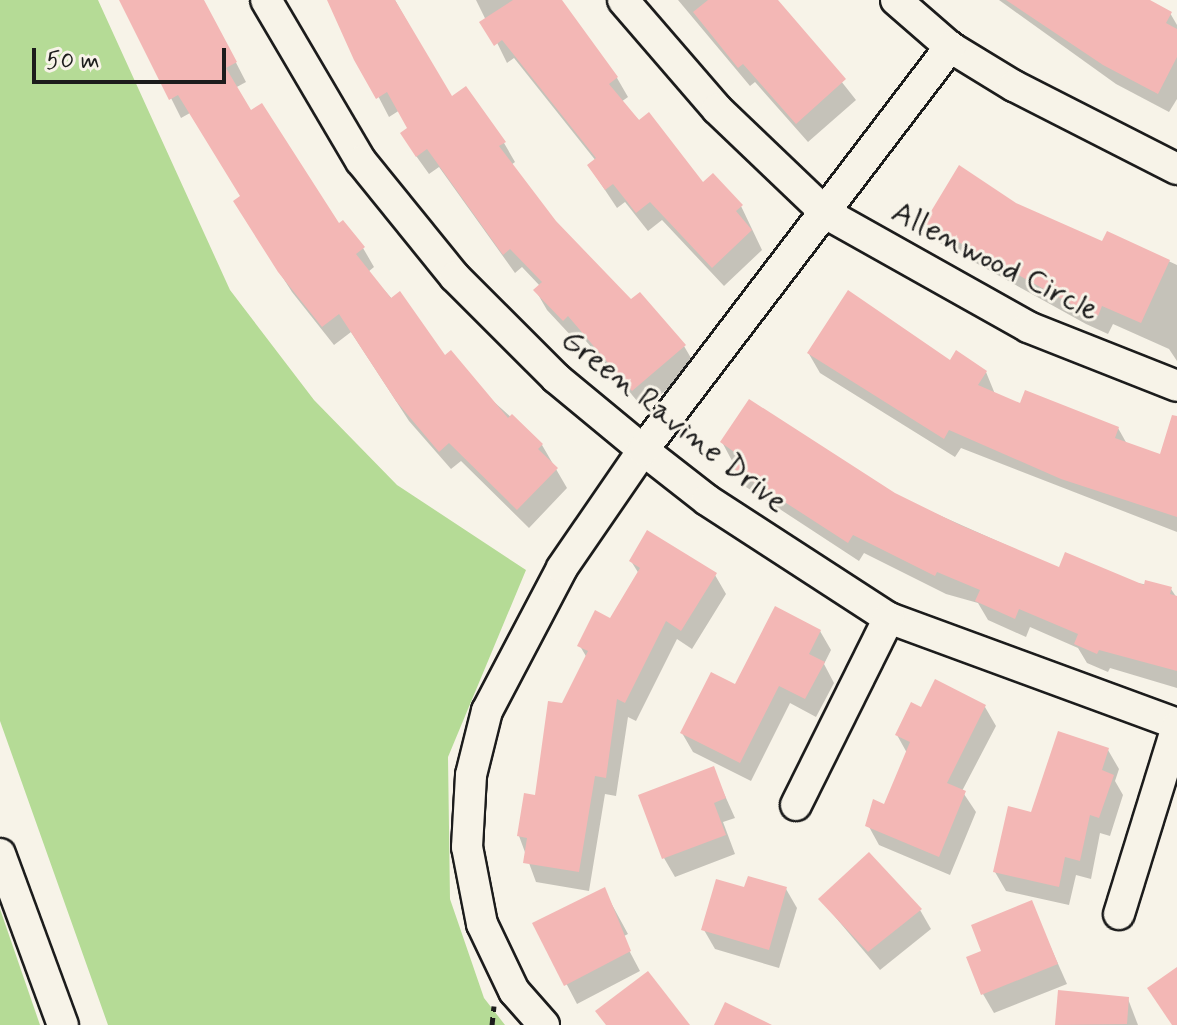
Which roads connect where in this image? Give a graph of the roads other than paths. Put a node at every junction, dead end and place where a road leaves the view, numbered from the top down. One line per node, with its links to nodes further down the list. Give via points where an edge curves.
1 (266, 0): 8 (street, Green Ravine Drive, via 361,161 455,277 556,378)
2 (623, 0): 6 (street, Allenwood Circle, via 717,109)
3 (896, 0): 4 (street)
4 (950, 47): 5 (street, via 1083,125); 6 (street)
5 (1177, 169)
6 (827, 214): 7 (street, Allenwood Circle, via 1028,327); 8 (street)
7 (1177, 386)
8 (643, 450): 9 (street, Green Ravine Drive, via 707,500); 15 (street, via 562,568 487,711 471,775 467,847 482,924 514,991)
9 (889, 618): 10 (street, Green Ravine Drive); 11 (street)
10 (1177, 726): 13 (street)
11 (796, 805)
12 (0, 854): 14 (street)
13 (1119, 914)
14 (63, 1025)
15 (544, 1025)

